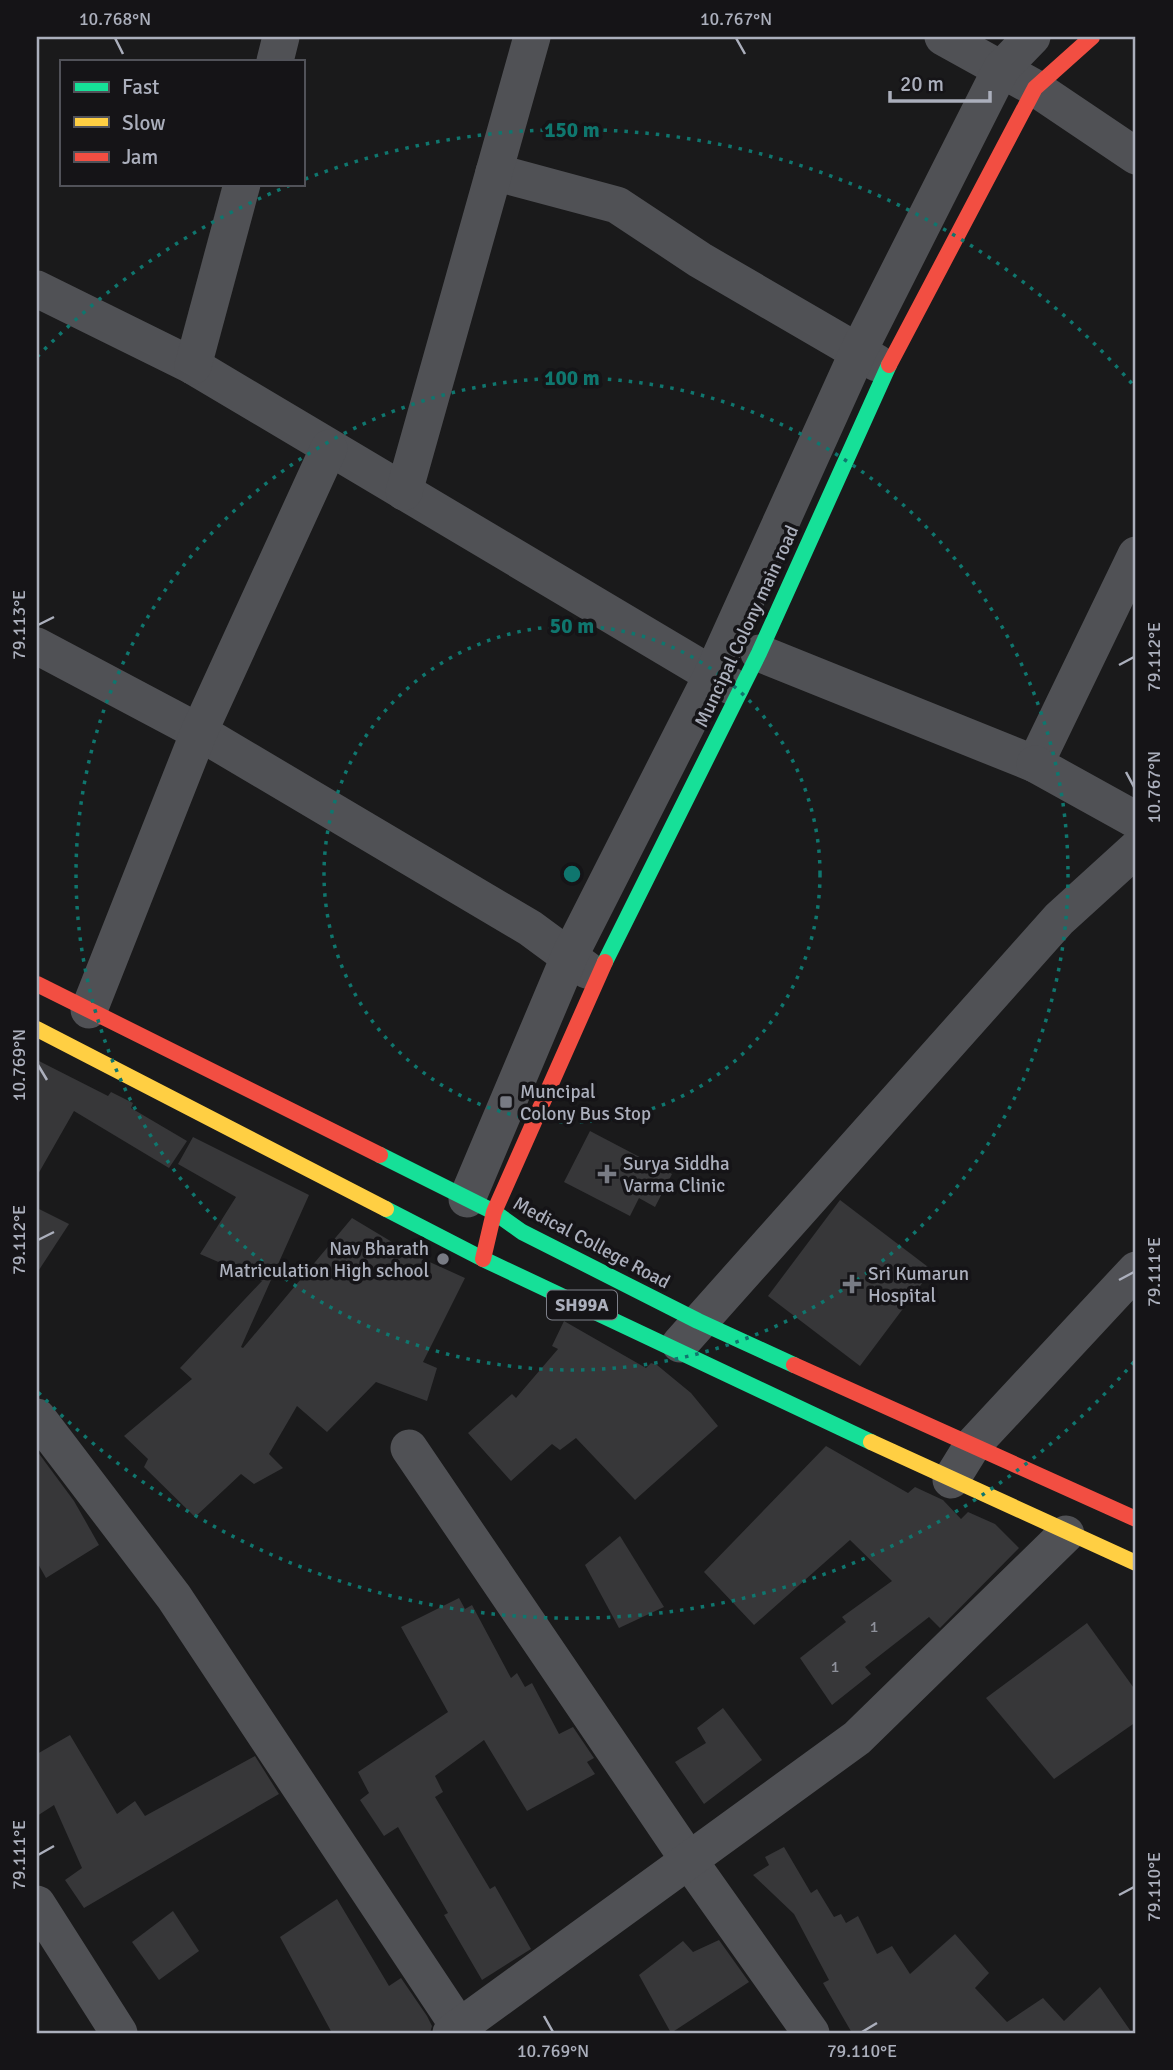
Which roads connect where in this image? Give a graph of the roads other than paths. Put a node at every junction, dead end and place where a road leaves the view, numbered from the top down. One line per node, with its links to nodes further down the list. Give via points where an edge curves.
1 (281, 37): 6 (street)
2 (532, 37): 10 (street)
3 (943, 37): 7 (street)
4 (1032, 37): 7 (street)
5 (1092, 37): 8 (main road, Muncipal Colony main road)
6 (275, 60)
7 (1001, 69): 8 (street); 13 (street)
8 (1035, 88): 9 (street); 13 (main road, Muncipal Colony main road)
9 (1136, 156)
10 (494, 172): 13 (street, via 617,205 700,260); 16 (street)
11 (241, 186): 14 (street)
12 (37, 289): 14 (street)
13 (873, 361): 19 (main road, Muncipal Colony main road); 20 (street)
14 (193, 366): 15 (street)
15 (329, 448): 16 (street); 21 (street)
16 (404, 492): 20 (street)
17 (1136, 555): 22 (street)
18 (37, 646): 21 (street)
19 (759, 653): 20 (main road, Muncipal Colony main road); 22 (street)
20 (726, 684): 25 (street)
21 (199, 732): 25 (street, via 530,928); 27 (street)
22 (1035, 764): 23 (street)
23 (1136, 820)
24 (1136, 849): 32 (street, via 1059,919)
25 (583, 967): 29 (street)
26 (37, 984): 27 (main road, Medical College Road / SH99A)
27 (89, 1010): 29 (main road, Medical College Road / SH99A)
28 (37, 1029): 30 (main road, SH99A)
29 (480, 1206): 30 (main road); 32 (main road, Medical College Road / SH99A)
30 (482, 1259): 33 (main road, SH99A)
31 (1136, 1270): 35 (street)
32 (698, 1321): 33 (street); 35 (main road, Medical College Road / SH99A)
33 (675, 1350): 37 (main road, SH99A)
34 (37, 1417): 43 (street, via 174,1597)
35 (972, 1446): 37 (street); 38 (main road, Medical College Road / SH99A)
36 (409, 1448): 41 (street)
37 (951, 1480): 39 (main road, SH99A)
38 (1136, 1519)
39 (1066, 1534): 40 (main road, SH99A); 41 (street, via 857,1738)
40 (1136, 1563)
41 (690, 1862): 43 (street); 45 (street)
42 (37, 1904): 44 (street)
43 (458, 2032)
44 (119, 2033)
45 (811, 2033)

